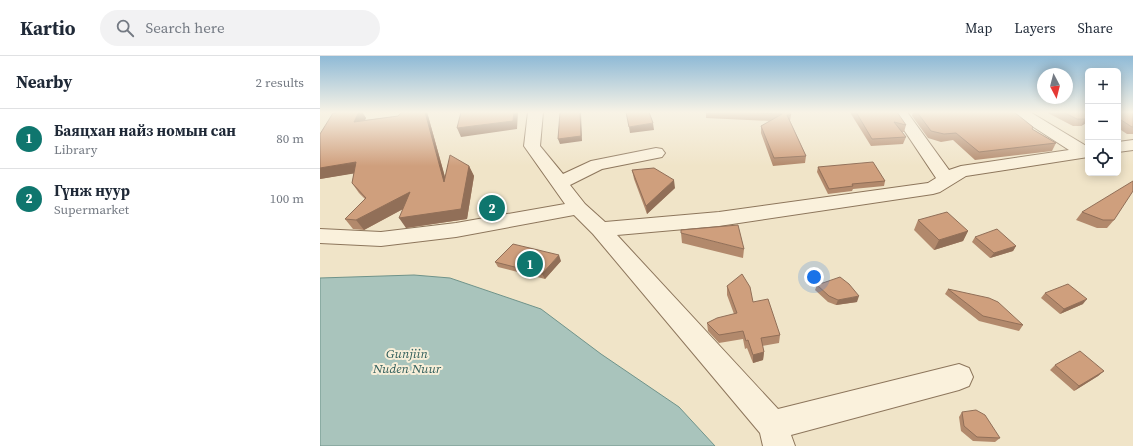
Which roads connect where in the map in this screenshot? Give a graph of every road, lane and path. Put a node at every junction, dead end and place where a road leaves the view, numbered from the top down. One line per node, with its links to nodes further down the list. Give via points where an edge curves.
1 (533, 130): 10 (street, via 532,146)
2 (912, 130): 9 (street)
3 (1050, 130): 6 (street)
4 (1133, 145): 5 (street)
5 (1121, 147)
6 (1085, 151)
7 (1085, 152): 9 (street, via 961,171)
8 (656, 153): 10 (street, via 597,165)
9 (947, 180): 12 (street, via 933,188 910,192 719,218)
10 (559, 183): 11 (street)
11 (578, 208): 12 (street); 13 (street, via 456,230 381,239)
12 (600, 229): 15 (street)
13 (320, 236)
14 (960, 377): 15 (street)
15 (776, 435)

